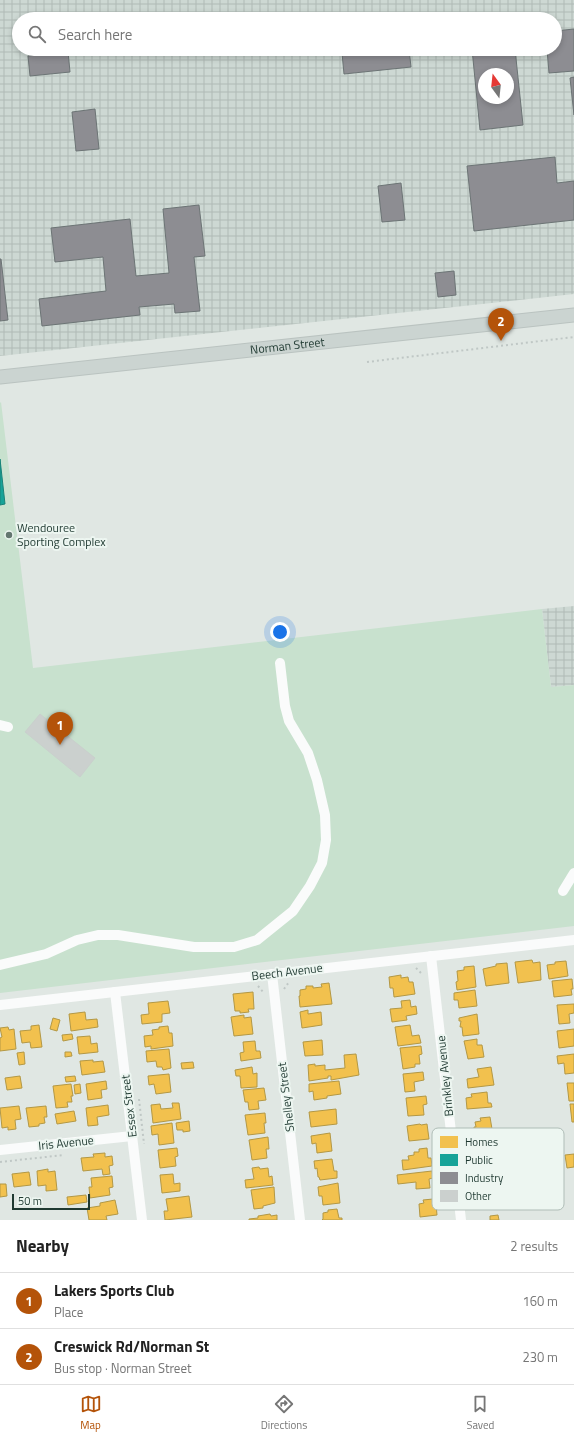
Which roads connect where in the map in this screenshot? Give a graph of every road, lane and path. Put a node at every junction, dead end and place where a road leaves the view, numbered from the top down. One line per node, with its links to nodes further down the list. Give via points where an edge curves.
1 (574, 315): 4 (main road, Norman Street)
2 (574, 337): 3 (path)
3 (367, 362)
4 (0, 377)
5 (280, 663): 10 (street, via 289,721 308,753 318,780 325,815 326,840 322,863 294,911 258,940 234,947 194,947 118,935 98,935 77,940 46,954)
6 (574, 873): 7 (street)
7 (563, 891)
8 (574, 940): 9 (street, Beech Avenue)
9 (431, 956): 11 (street, Beech Avenue); 14 (street, Brinkley Avenue)
10 (0, 965)
11 (272, 974): 12 (street, Beech Avenue); 21 (street, Shelley Street)
12 (115, 992): 13 (street, Beech Avenue); 15 (street, Essex Street)
13 (0, 1005)
14 (451, 1128)
15 (132, 1136): 16 (street, Iris Avenue); 20 (street, Essex Street)
16 (0, 1150)
17 (69, 1154): 18 (path)
18 (0, 1162)
19 (460, 1210): 22 (street, Brinkley Avenue)
20 (142, 1220)
21 (300, 1220)
22 (461, 1220)

